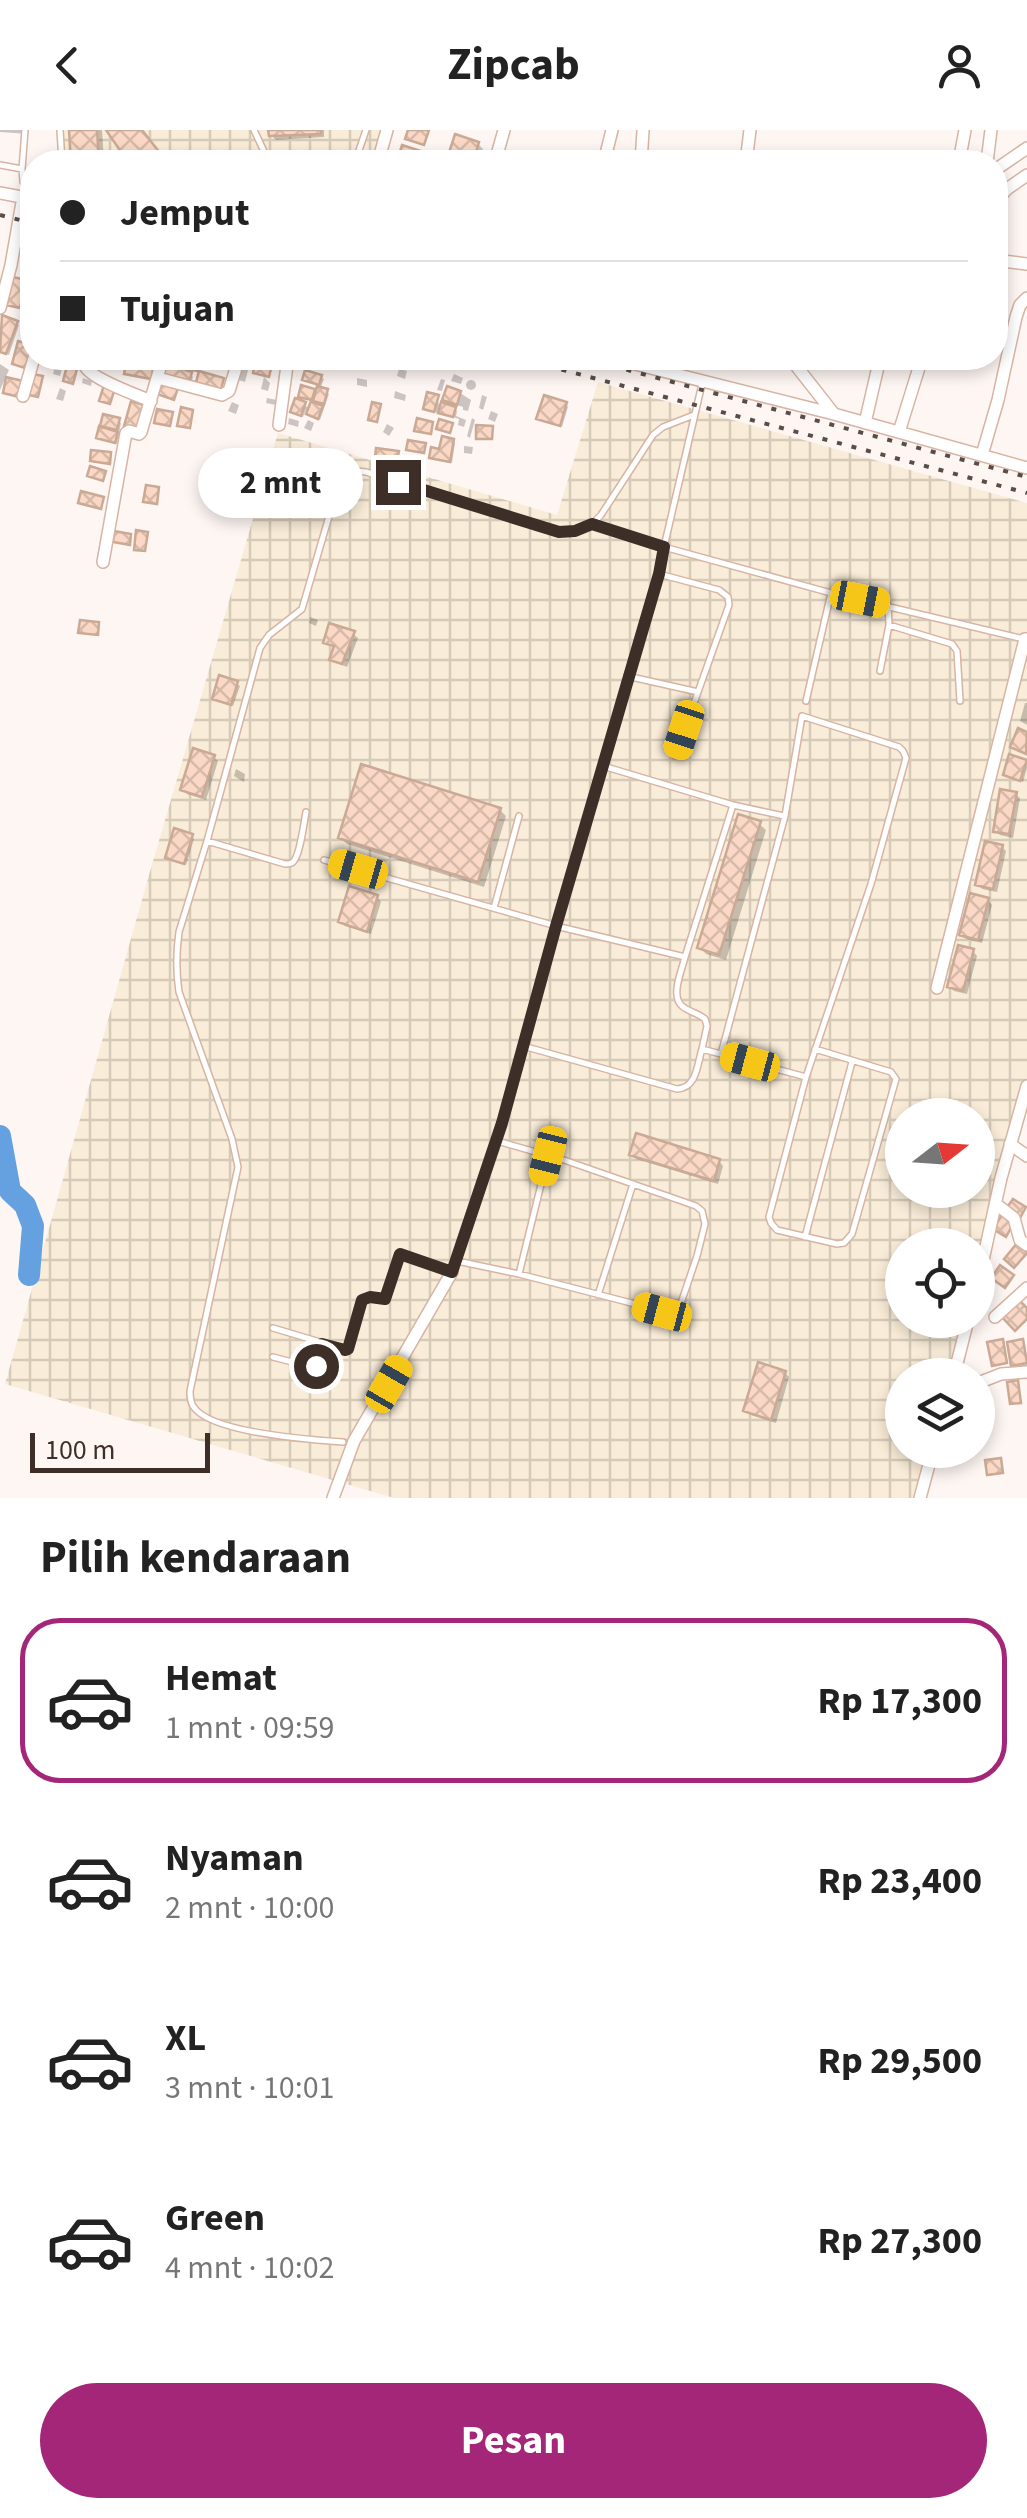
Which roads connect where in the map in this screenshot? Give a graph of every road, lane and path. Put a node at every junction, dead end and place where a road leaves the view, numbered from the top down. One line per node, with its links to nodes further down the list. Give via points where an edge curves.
1 (20, 225): 2 (street)
2 (5, 274): 4 (street)
3 (1027, 298): 5 (street)
4 (0, 308)
5 (1008, 353)
6 (31, 370): 18 (street)
7 (89, 370): 19 (street)
8 (160, 370): 16 (street)
9 (235, 370): 16 (street, via 222,396)
10 (286, 370): 23 (street)
11 (659, 370): 17 (street)
12 (799, 370): 20 (street)
13 (877, 370): 22 (street)
14 (918, 370): 24 (street)
15 (1004, 370): 25 (street)
16 (158, 378): 19 (street)
17 (702, 381): 20 (street); 21 (lane)
18 (23, 396)
19 (151, 401): 29 (street, via 141,432 126,434)
20 (834, 414): 22 (street)
21 (694, 416): 27 (lane, via 652,435); 28 (lane)
22 (866, 423): 24 (street)
23 (279, 425)
24 (900, 432): 25 (street)
25 (982, 455): 26 (street)
26 (1027, 468)
27 (592, 524): 28 (lane); 46 (lane, via 559,532 346,470 302,609 260,648)
28 (664, 547): 30 (lane); 31 (lane)
29 (103, 562)
30 (659, 574): 36 (lane); 37 (lane, via 728,597)
31 (832, 593): 32 (lane); 39 (lane)
32 (888, 605): 33 (lane); 34 (lane)
33 (889, 624): 35 (lane); 38 (lane, via 952,644)
34 (1026, 639): 51 (street)
35 (880, 671)
36 (627, 676): 37 (lane); 41 (lane)
37 (698, 692): 40 (lane)
38 (960, 700)
39 (806, 701)
40 (675, 756)
41 (603, 766): 42 (lane); 49 (lane)
42 (733, 806): 45 (lane); 50 (lane)
43 (306, 812): 46 (lane, via 291,864)
44 (520, 816): 48 (lane)
45 (785, 816): 54 (lane, via 802,716 904,751 872,884); 55 (lane)
46 (208, 841): 78 (lane, via 179,932 176,968 238,1167 190,1400 203,1416 246,1431)
47 (324, 860): 48 (lane)
48 (494, 908): 49 (lane)
49 (556, 926): 50 (lane); 52 (lane)
50 (685, 957): 53 (lane, via 678,999 704,1019)
51 (938, 988)
52 (523, 1046): 53 (lane, via 677,1089 692,1082); 59 (lane)
53 (702, 1049): 55 (lane)
54 (815, 1049): 56 (lane); 57 (lane)
55 (721, 1054): 57 (lane)
56 (852, 1062): 66 (lane); 66 (lane, via 891,1072 896,1084 852,1234 837,1244)
57 (806, 1076): 66 (lane, via 770,1217 777,1230)
58 (1027, 1086): 60 (street)
59 (496, 1141): 61 (lane); 68 (lane)
60 (1010, 1144): 62 (street); 64 (street)
61 (548, 1156): 63 (lane); 69 (lane)
62 (1027, 1156)
63 (633, 1184): 71 (lane); 71 (lane, via 702,1211 706,1224 697,1256 680,1306 670,1314)
64 (996, 1204): 65 (street); 67 (street, via 1014,1218)
65 (991, 1228)
66 (805, 1237)
67 (1027, 1245)
68 (455, 1266): 69 (lane); 74 (lane, via 400,1254 385,1299 362,1300 348,1349); 80 (street, via 354,1440)
69 (519, 1274): 71 (lane)
70 (1027, 1288): 72 (street)
71 (598, 1295)
72 (995, 1317)
73 (273, 1328): 74 (lane)
74 (322, 1344): 75 (lane, via 315,1368)
75 (273, 1357)
76 (1027, 1372): 77 (street)
77 (995, 1376)
78 (343, 1442)
79 (928, 1468): 81 (street)
80 (333, 1498)
81 (920, 1498)

